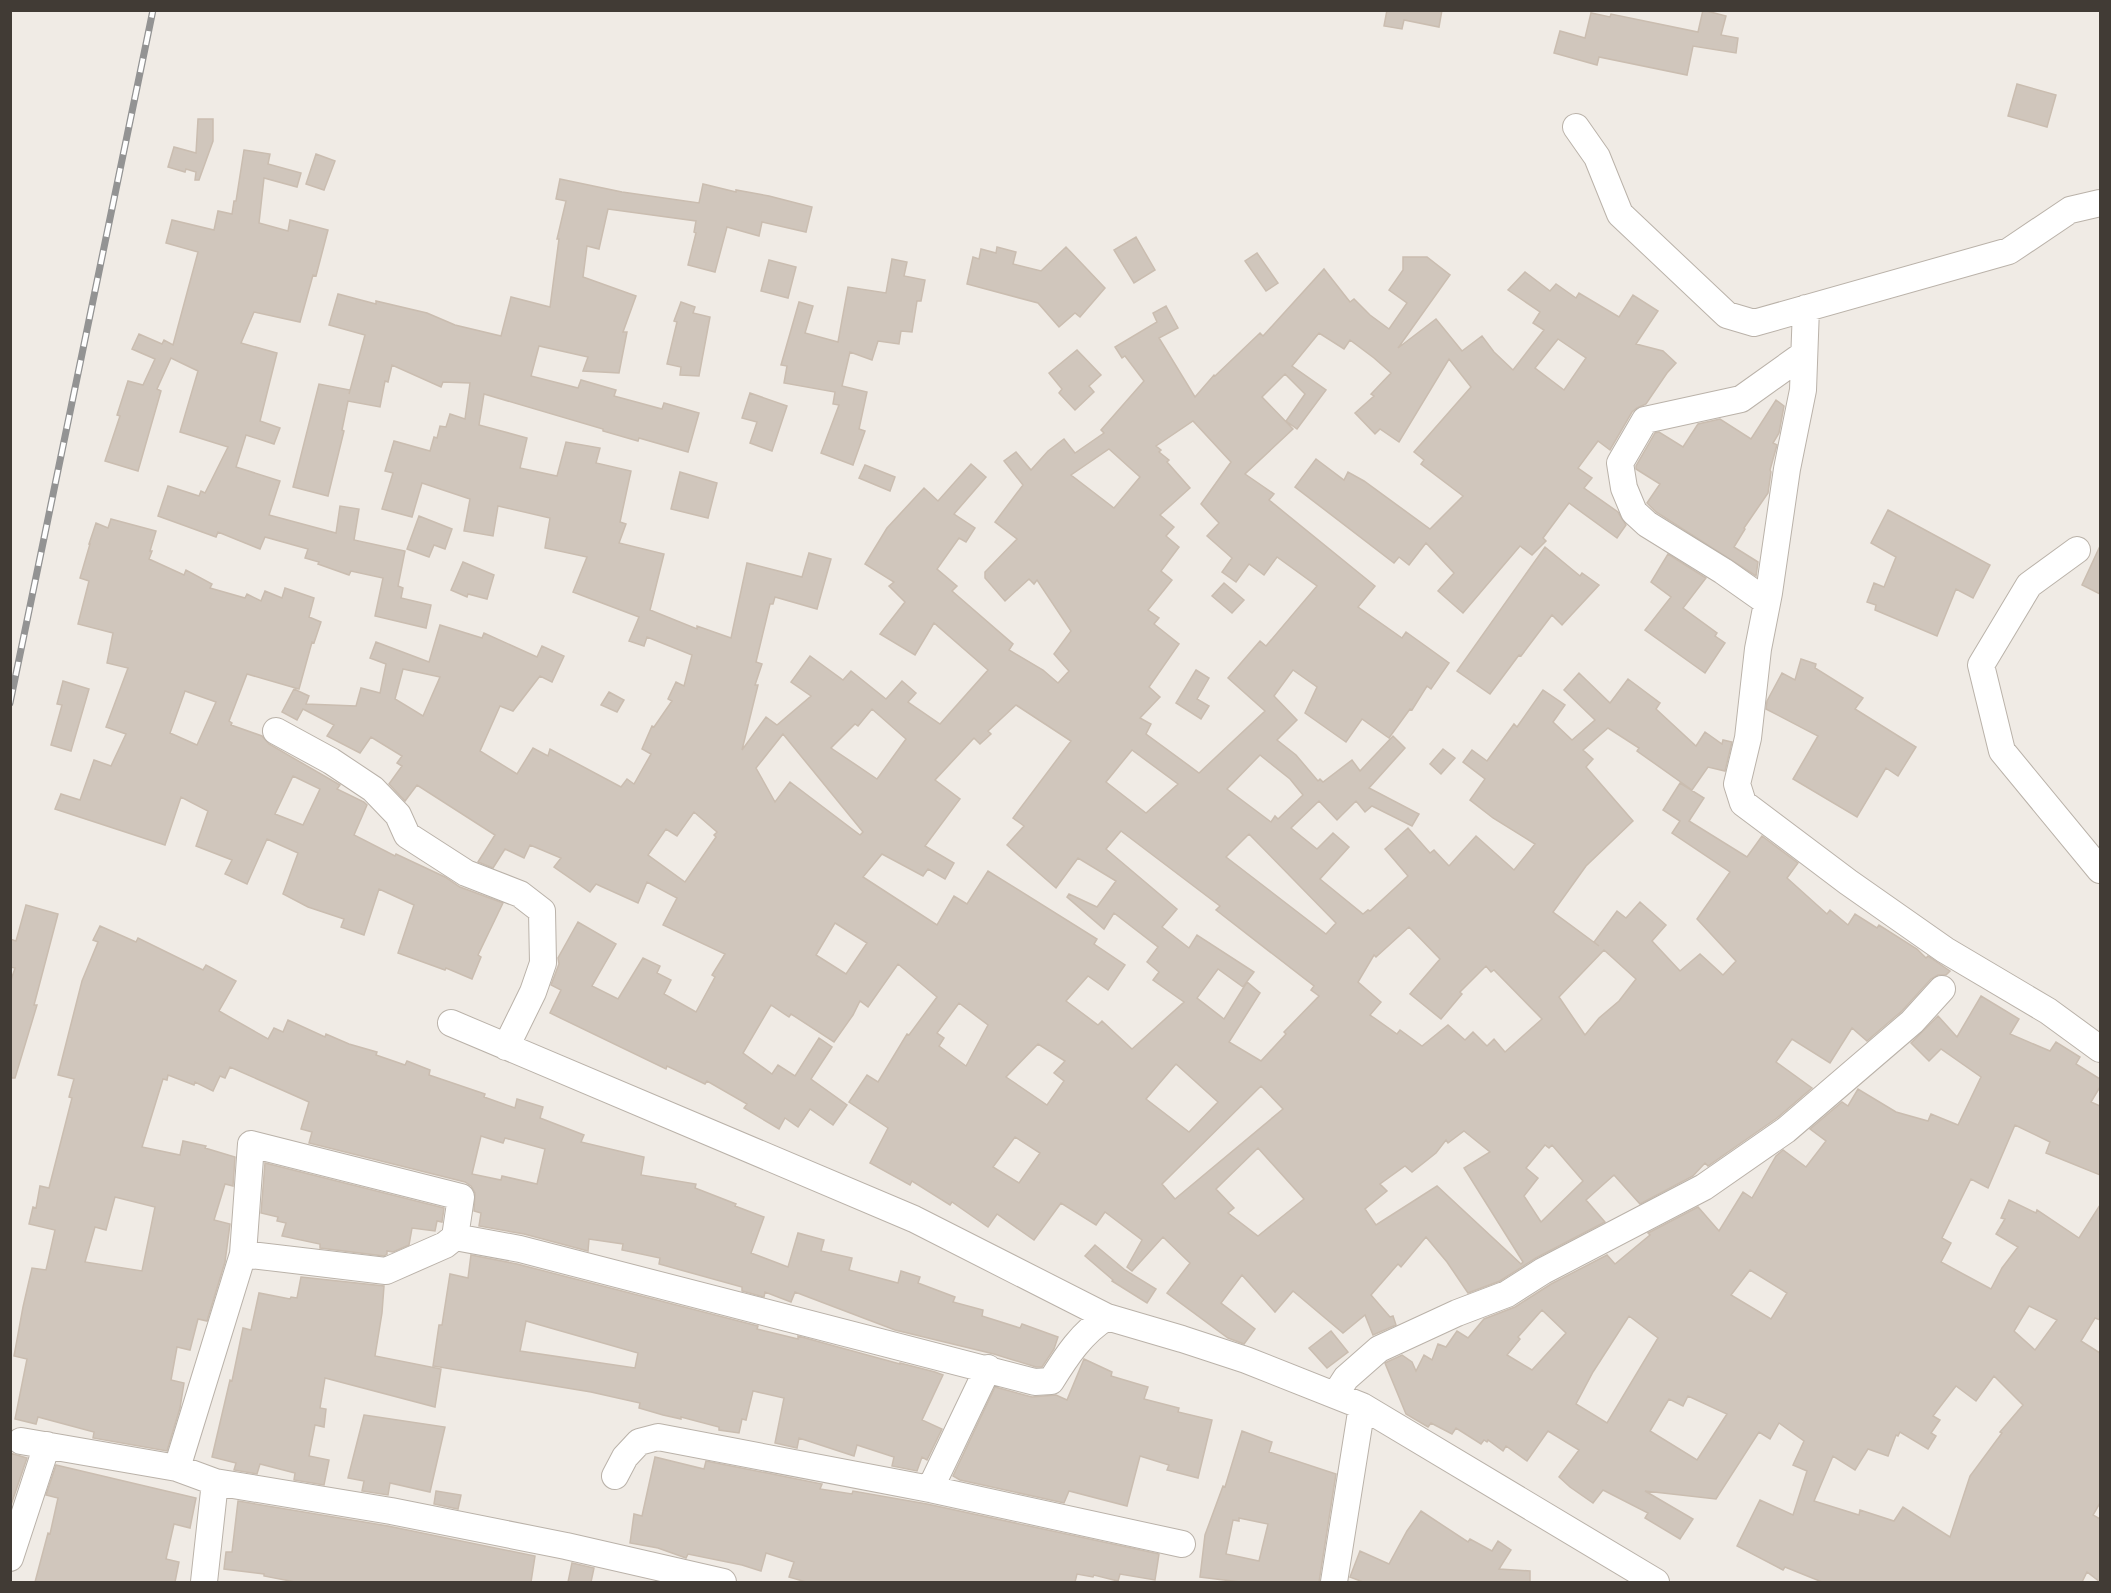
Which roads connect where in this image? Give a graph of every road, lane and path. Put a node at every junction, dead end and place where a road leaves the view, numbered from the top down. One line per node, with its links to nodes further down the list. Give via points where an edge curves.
1 (1576, 127): 3 (street, via 1597,157 1620,214 1727,315 1754,323)
2 (2100, 203): 3 (street, via 2070,210 2009,251)
3 (1806, 308): 4 (street)
4 (1804, 354): 6 (street, via 1803,390); 6 (street, via 1741,399 1645,420 1620,463 1624,488 1634,512)
5 (2077, 550): 8 (street, via 2029,585 1981,665 2001,751)
6 (1767, 602): 12 (street, via 1748,738 1737,784 1743,803 1945,950 2048,1011)
7 (276, 731): 11 (street, via 374,789 398,815 407,835 466,873 520,894 542,910 543,963)
8 (2100, 870)
9 (1942, 989): 17 (street, via 1912,1022 1786,1130 1704,1187 1543,1271 1507,1294 1378,1349 1346,1378)
10 (451, 1023): 11 (street)
11 (506, 1047): 15 (street, via 914,1219)
12 (2100, 1048)
13 (455, 1237): 14 (street, via 386,1271); 14 (street, via 461,1197 251,1144); 16 (street, via 520,1249)
14 (243, 1254): 21 (street)
15 (1107, 1317): 16 (street, via 1076,1343 1051,1381 1035,1382); 17 (street, via 1246,1360)
16 (988, 1368): 24 (street)
17 (1335, 1395): 18 (street)
18 (1362, 1406): 29 (street); 30 (street)
19 (21, 1441): 20 (street)
20 (47, 1445): 21 (street); 26 (street)
21 (177, 1468): 23 (street)
22 (615, 1476): 24 (street, via 639,1442 658,1437)
23 (215, 1482): 27 (street); 28 (street, via 402,1513)
24 (930, 1489): 25 (street)
25 (1182, 1544)
26 (10, 1558)
27 (204, 1582)
28 (723, 1582)
29 (1334, 1582)
30 (1656, 1582)

